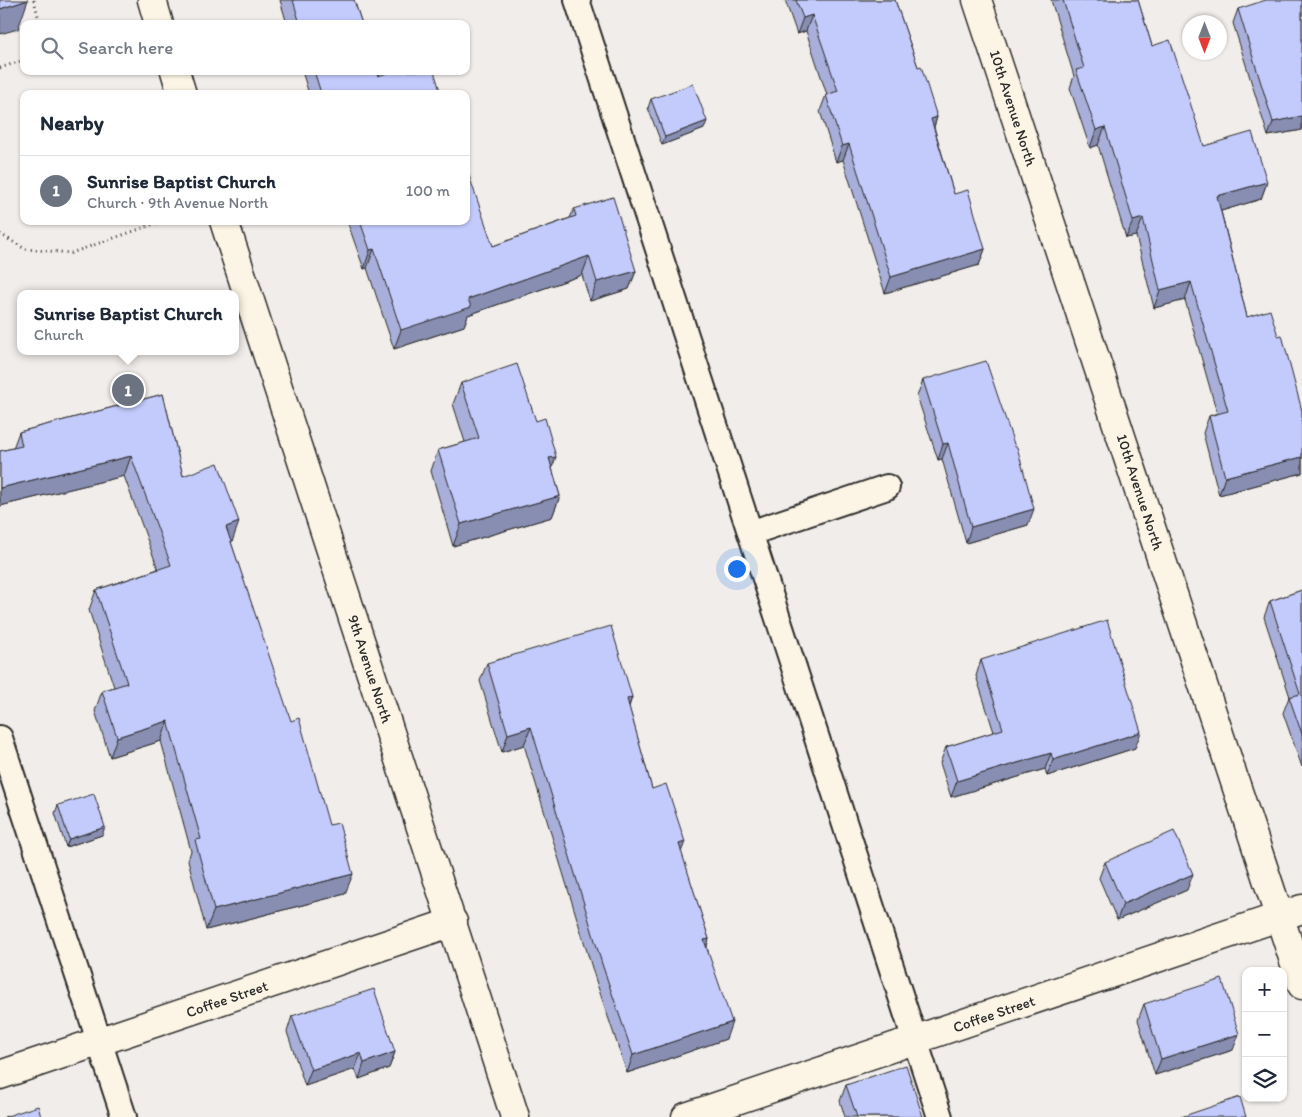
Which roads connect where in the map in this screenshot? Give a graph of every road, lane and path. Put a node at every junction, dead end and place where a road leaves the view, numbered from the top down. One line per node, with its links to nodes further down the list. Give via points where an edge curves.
1 (34, 0): 5 (path)
2 (152, 0): 6 (street)
3 (577, 0): 15 (lane)
4 (977, 0): 17 (street, 10th Avenue North)
5 (39, 20)
6 (158, 20)
7 (20, 61): 8 (path)
8 (0, 68)
9 (176, 75): 10 (street)
10 (181, 90)
11 (151, 225): 13 (path, via 70,253 25,249)
12 (225, 225): 18 (street, 9th Avenue North)
13 (0, 234)
14 (887, 487): 15 (lane)
15 (750, 533): 21 (lane)
16 (0, 738): 20 (lane)
17 (1291, 913): 19 (street, 10th Avenue North); 21 (street, Coffee Street)
18 (453, 922): 20 (street, Coffee Street); 24 (street, 9th Avenue North)
19 (1302, 985)
20 (98, 1042): 22 (street, Coffee Street); 23 (lane)
21 (915, 1042): 25 (street, Coffee Street); 26 (lane)
22 (0, 1075)
23 (124, 1117)
24 (515, 1117)
25 (686, 1117)
26 (940, 1117)

